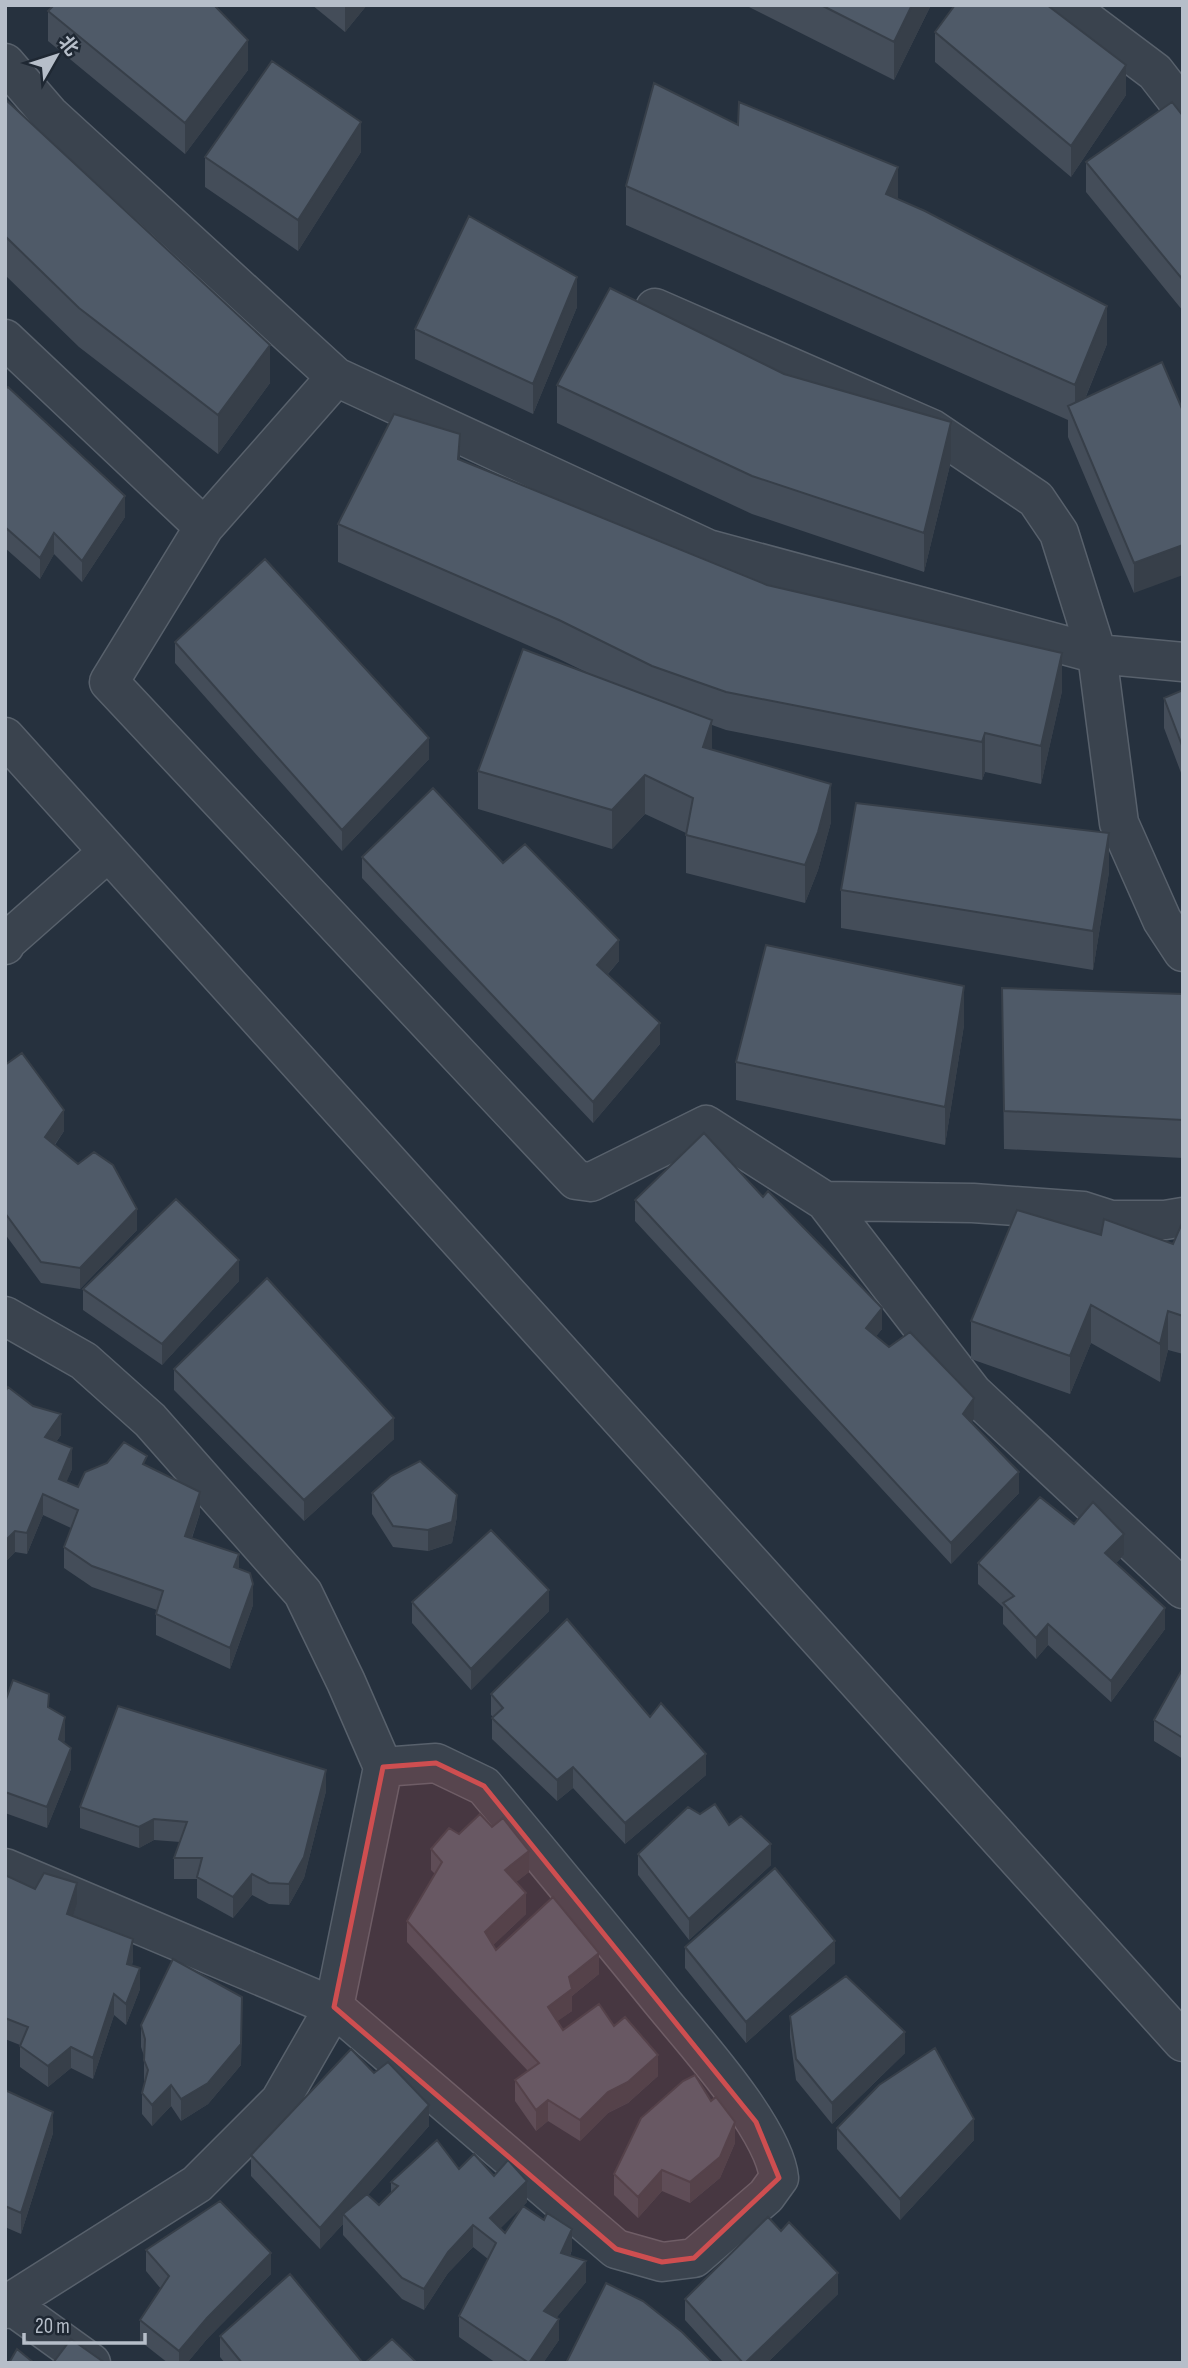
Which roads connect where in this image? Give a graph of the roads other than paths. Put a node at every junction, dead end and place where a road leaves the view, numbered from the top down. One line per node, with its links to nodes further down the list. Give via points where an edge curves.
1 (1066, 5): 3 (street, via 1155,72)
2 (5, 63): 6 (street, via 49,114)
3 (1183, 107)
4 (655, 308): 8 (street, via 932,429 1036,499 1059,533)
5 (5, 339): 7 (street)
6 (336, 377): 7 (street); 8 (street, via 708,549)
7 (204, 527): 14 (street, via 108,682 576,1180 591,1182 706,1125)
8 (1097, 654): 9 (street); 13 (street, via 1119,823 1162,920)
9 (1183, 662)
10 (5, 737): 11 (street)
11 (108, 852): 12 (street); 21 (street)
12 (5, 945)
13 (1183, 952)
14 (825, 1201): 15 (street, via 973,1203 1083,1211 1111,1220); 17 (street, via 973,1393)
15 (1183, 1217)
16 (5, 1316): 18 (street, via 84,1361 150,1420 303,1593)
17 (1183, 1589)
18 (383, 1767): 20 (street); 20 (street, via 436,1763 484,1786 748,2111 771,2149 779,2178 766,2196 694,2258 662,2262 616,2249)
19 (5, 1868): 20 (street)
20 (334, 2007): 22 (street, via 280,2101 197,2184)
21 (1183, 2042)
22 (6, 2304): 23 (street)
23 (91, 2363)

